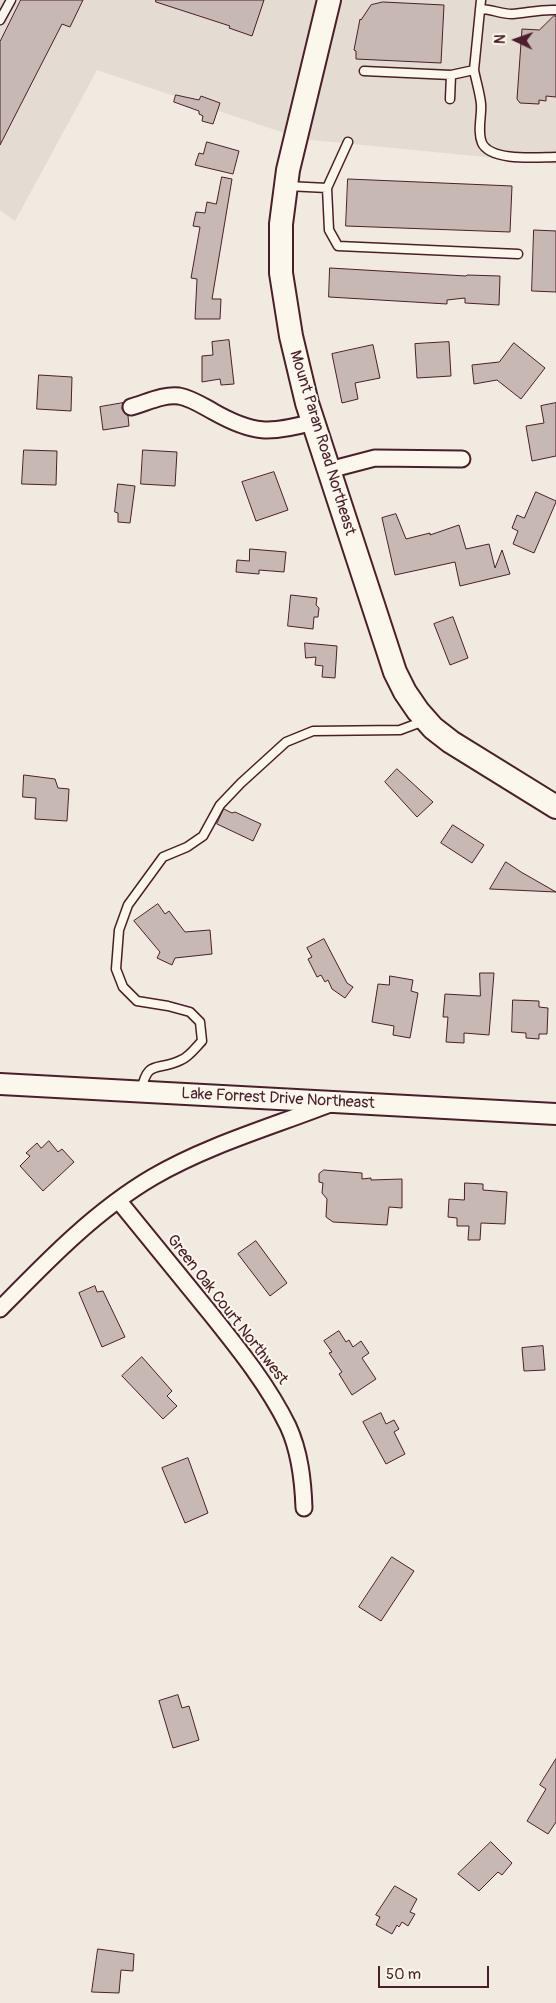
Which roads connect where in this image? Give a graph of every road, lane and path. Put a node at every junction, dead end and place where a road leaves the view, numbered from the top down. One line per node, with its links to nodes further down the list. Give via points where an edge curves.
1 (11, 0): 6 (lane)
2 (329, 0): 13 (main road, Mount Paran Road Northeast)
3 (481, 0): 4 (lane)
4 (480, 9): 5 (lane, via 513,14); 7 (lane)
5 (556, 10)
6 (0, 20)
7 (474, 70): 9 (lane); 12 (lane, via 481,104 482,143 488,150 511,157)
8 (364, 71): 9 (lane)
9 (452, 75): 10 (lane)
10 (450, 99)
11 (348, 142): 14 (lane)
12 (556, 158)
13 (285, 186): 14 (lane); 17 (main road, Mount Paran Road Northeast, via 281,273 298,368)
14 (327, 188): 15 (lane, via 329,230 338,246)
15 (518, 254)
16 (131, 407): 17 (street, via 178,396 198,403 234,424 252,428 283,429)
17 (313, 422): 19 (main road, Mount Paran Road Northeast)
18 (462, 458): 19 (street, via 374,458)
19 (329, 470): 20 (main road, Mount Paran Road Northeast, via 395,672)
20 (426, 720): 21 (main road, Mount Paran Road Northeast, via 451,742); 23 (lane, via 400,730 314,731 286,742 220,805 203,836 163,857 151,872 128,905 119,930 116,969 123,987 137,1001 190,1012 200,1022 202,1041 182,1060 150,1069 144,1076)
21 (556, 807)
22 (0, 1084): 23 (street, Lake Forrest Drive Northeast)
23 (141, 1092): 24 (street, Lake Forrest Drive Northeast)
24 (336, 1102): 25 (street, Lake Forrest Drive Northeast); 26 (street, via 190,1158)
25 (556, 1114)
26 (118, 1200): 27 (street, via 59,1250); 28 (street, Green Oak Court Northwest, via 237,1347 274,1400 298,1456)
27 (0, 1308)
28 (304, 1508)

